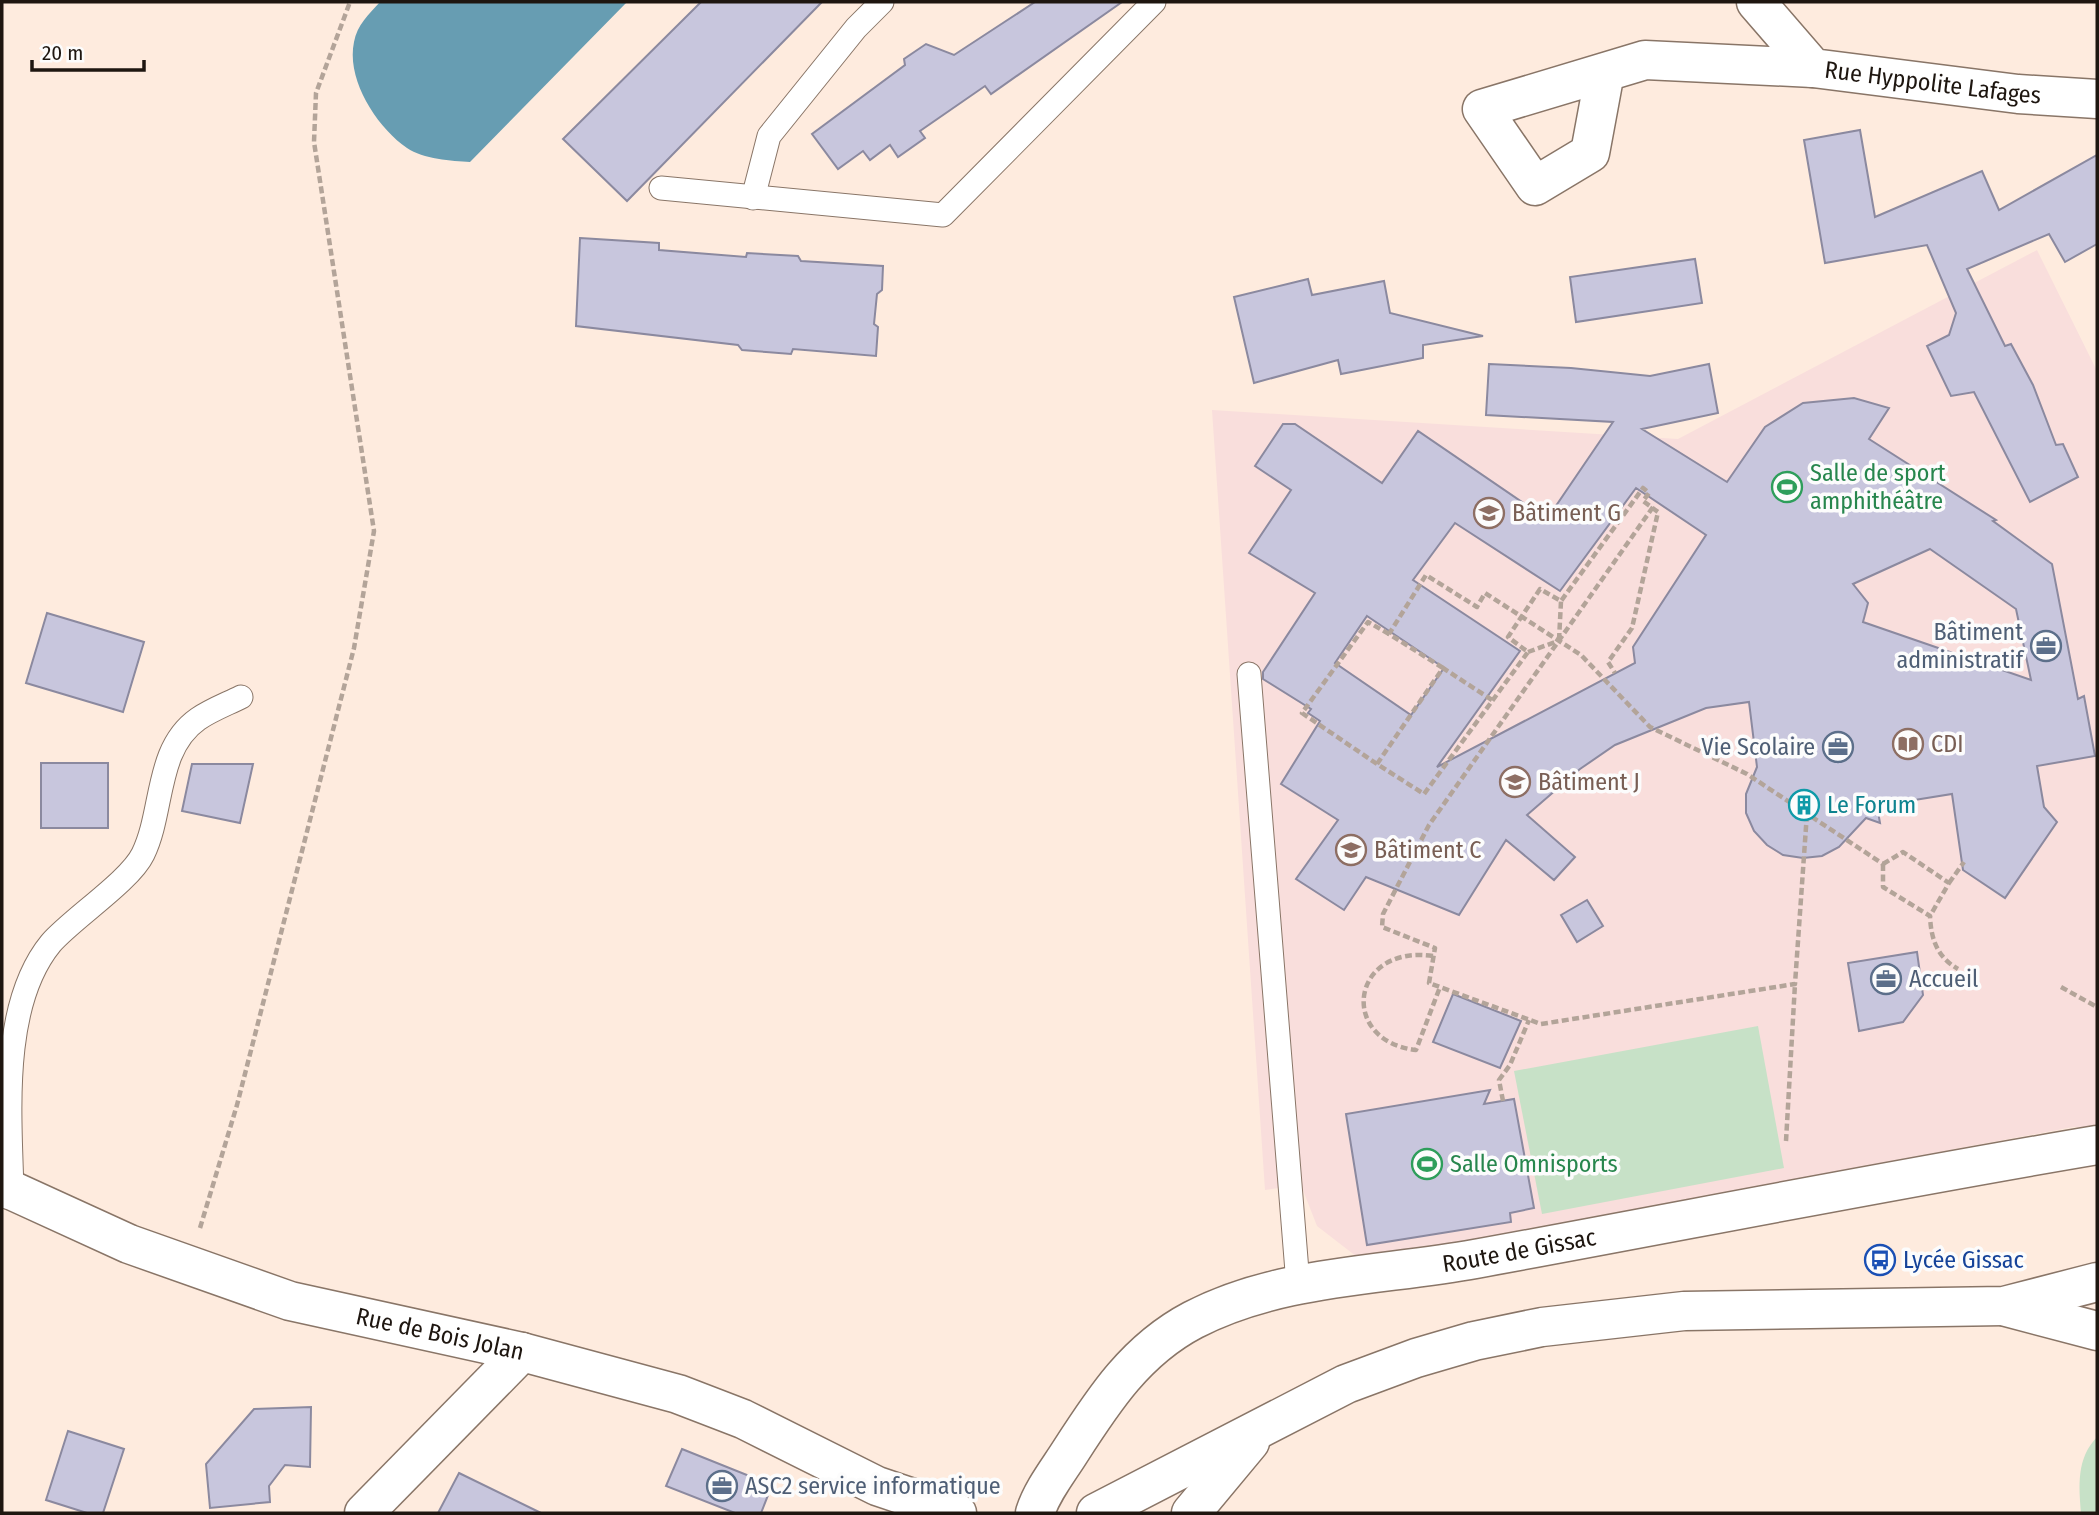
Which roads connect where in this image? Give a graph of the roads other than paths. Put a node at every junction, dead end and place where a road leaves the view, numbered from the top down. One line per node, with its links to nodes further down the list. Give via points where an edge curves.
1 (882, 2): 8 (lane, via 769,136)
2 (1154, 2): 8 (lane, via 943,215)
3 (1756, 2): 4 (street, Rue Hyppolite Lafages)
4 (1813, 68): 5 (street, via 1645,60); 6 (street, Rue Hyppolite Lafages, via 2018,94)
5 (1605, 72)
6 (2097, 99)
7 (661, 188): 8 (lane)
8 (753, 198)
9 (1249, 674): 14 (lane)
10 (241, 697): 12 (lane, via 198,719 181,734 169,754 154,828 142,857 51,944 27,988 9,1063)
11 (2097, 1144): 14 (street, Route de Gissac, via 1472,1259)
12 (5, 1193): 17 (street, Rue de Bois Jolan, via 129,1244 289,1301)
13 (2097, 1282): 15 (street)
14 (1298, 1284): 22 (street, Route de Gissac, via 1195,1320 1133,1365 1112,1387)
15 (2004, 1306): 16 (street); 18 (street, via 1723,1309 1542,1327 1416,1357 1346,1384)
16 (2097, 1331)
17 (522, 1352): 19 (street, Rue de Bois Jolan, via 678,1395 743,1419); 20 (street)
18 (1259, 1432): 23 (street); 24 (street)
19 (887, 1499): 21 (street, Rue de Bois Jolan)
20 (364, 1513)
21 (957, 1513)
22 (1035, 1513)
23 (1096, 1513)
24 (1191, 1513)

